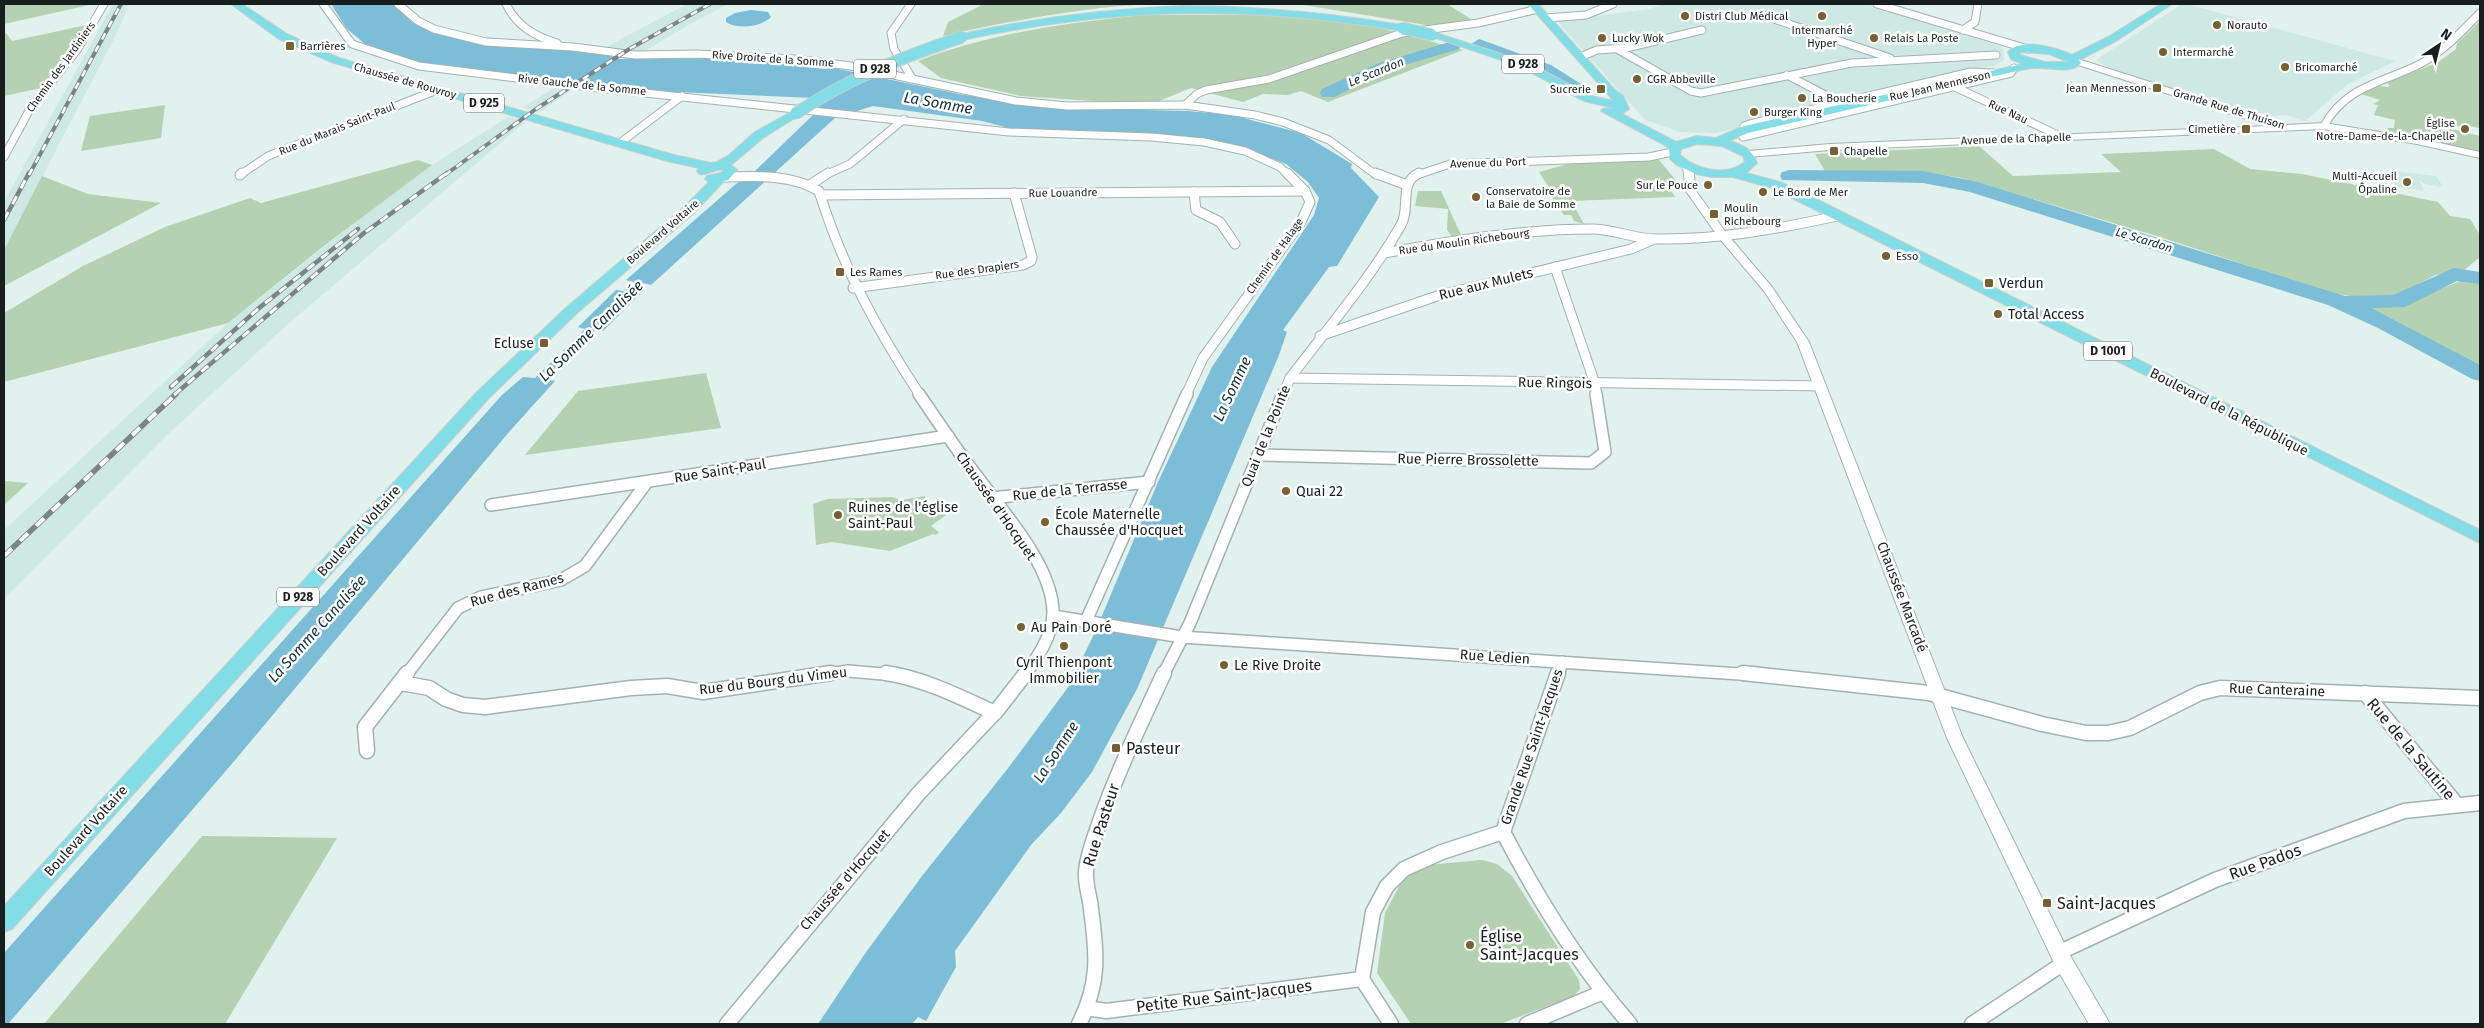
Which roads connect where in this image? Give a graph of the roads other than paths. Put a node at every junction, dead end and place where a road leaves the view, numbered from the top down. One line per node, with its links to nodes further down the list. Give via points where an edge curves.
1 (104, 4): 48 (street, Chemin des Jardiniers, via 77,50 30,109)
2 (236, 4): 34 (main road, Chaussée de Rouvroy / D 925, via 268,29 304,49)
3 (323, 4): 35 (street, Rive Gauche de la Somme, via 352,44 419,66)
4 (398, 4): 19 (street, Rive Droite de la Somme, via 418,21 463,38)
5 (506, 4): 19 (street, via 518,25 550,42)
6 (911, 4): 32 (street, via 891,33 894,49)
7 (1612, 4): 14 (street, via 1586,15)
8 (1877, 4): 16 (street)
9 (1978, 4): 16 (street, via 1975,22)
10 (2167, 4): 23 (main road, via 2112,39)
11 (1535, 6): 14 (main road); 37 (street, via 1478,23 1394,36 1269,79 1206,90)
12 (2480, 13): 40 (street, via 2448,46 2422,63 2354,92 2328,116)
13 (1765, 16): 27 (street)
14 (1546, 18): 18 (main road)
15 (1702, 30): 21 (street)
16 (1963, 30): 17 (street)
17 (1993, 40): 20 (street); 28 (street)
18 (1570, 45): 22 (street); 26 (main road)
19 (573, 47): 32 (street, Rive Droite de la Somme, via 635,55 697,54 794,59)
20 (2028, 48): 25 (main road); 28 (main road)
21 (1617, 49): 22 (street); 31 (street, via 1691,91 1701,93)
22 (1597, 50): 26 (street)
23 (2086, 51): 25 (main road); 29 (main road)
24 (1996, 54): 27 (street)
25 (2060, 54): 29 (main road)
26 (1580, 57): 38 (main road, via 1618,98)
27 (1894, 60): 31 (street)
28 (2013, 62): 29 (main road, Rue Jean Mennesson); 30 (main road, Rue Jean Mennesson); 33 (street, via 2011,73)
29 (2073, 62): 41 (street, Grande Rue de Thuison)
30 (1994, 73): 36 (street, via 1971,72); 46 (main road, Rue Jean Mennesson)
31 (1787, 75): 36 (street)
32 (912, 78): 37 (street, Rive Droite de la Somme, via 970,93 1068,106)
33 (1955, 87): 42 (street, Rue Nau); 46 (street)
34 (437, 90): 45 (main road, Chaussée de Rouvroy / D 925); 52 (street, Rue du Marais Saint-Paul, via 268,156)
35 (682, 96): 39 (street, Rive Gauche de la Somme); 45 (street)
36 (1839, 102): 46 (street, via 1744,126)
37 (1185, 105): 54 (street, Rive Droite de la Somme, via 1283,122 1339,145 1378,176)
38 (1611, 107): 43 (main road, D 928, via 1646,126); 49 (main road, D 928, via 1665,140); 50 (main road, Boulevard Voltaire / D 928, bridge, via 1572,96 1513,64 1402,28 1337,16 1276,10 1131,9 1066,16 962,37 871,70 795,114)
39 (904, 119): 53 (street, via 855,160); 55 (street, via 1009,132 1204,142 1245,152 1280,167)
40 (2324, 126): 41 (street, Grande Rue de Thuison); 47 (street, Grande Rue de Thuison)
41 (2284, 128): 42 (street, Avenue de la Chapelle)
42 (2062, 137): 46 (street, Avenue de la Chapelle, via 1830,147)
43 (1692, 140): 44 (main road); 49 (main road)
44 (1718, 141): 46 (main road, Boulevard de la République); 46 (main road, Rue Jean Mennesson)
45 (620, 143): 50 (main road, Chaussée de Rouvroy / D 925)
46 (1747, 144): 51 (main road, via 1747,168); 76 (main road, Boulevard de la République / D 1001, via 1794,189)
47 (2480, 156)
48 (4, 157)
49 (1681, 162): 51 (main road, via 1710,173); 54 (street, Avenue du Port, via 1648,157 1450,164 1414,176); 60 (street, Chaussée Marcadé, via 1691,191)
50 (721, 173): 53 (street); 91 (main road, Boulevard Voltaire / D 928, via 646,238 603,283 483,395)
51 (1733, 173): 59 (main road, Boulevard de la République / D 1001, via 1776,185)
52 (240, 175)
53 (810, 185): 58 (street)
54 (1407, 185): 63 (street, via 1403,222)
55 (1306, 191): 56 (street, Rue Louandre); 73 (street, Chemin de Halage, via 1310,202 1301,222 1203,358)
56 (1194, 192): 57 (street, Rue Louandre); 62 (street, via 1196,210 1220,222)
57 (1014, 193): 58 (street, Rue Louandre); 65 (street, Rue des Drapiers, via 1031,262)
58 (820, 195): 65 (street, Chaussée d'Hocquet, via 830,231)
59 (1837, 216): 60 (street, Rue du Moulin Richebourg); 77 (main road, Boulevard de la République / D 1001)
60 (1723, 236): 61 (street, Rue du Moulin Richebourg); 69 (street, Chaussée Marcadé, via 1768,289 1798,332)
61 (1654, 239): 63 (street, Rue du Moulin Richebourg, via 1594,229 1527,232); 64 (street, Rue aux Mulets, via 1642,246)
62 (1235, 244)
63 (1384, 253): 66 (street, Quai de la Pointe)
64 (1555, 267): 66 (street, Rue aux Mulets, via 1440,295); 68 (street)
65 (853, 288): 70 (street, Chaussée d'Hocquet, via 898,364)
66 (1320, 336): 67 (street, Quai de la Pointe)
67 (1290, 378): 68 (street, Rue Ringois); 71 (street, Quai de la Pointe)
68 (1595, 384): 69 (street, Rue Ringois); 71 (street, Rue Pierre Brossolette, via 1605,452 1591,463)
69 (1821, 386): 84 (street, Chaussée Marcadé)
70 (948, 436): 72 (street, Rue Saint-Paul); 74 (street, Chaussée d'Hocquet)
71 (1258, 455): 80 (street, Quai de la Pointe, via 1224,543)
72 (647, 482): 75 (street, Rue Saint-Paul); 82 (street, Rue des Rames, via 585,566 560,580 467,602 458,608)
73 (1149, 482): 74 (street, Rue de la Terrasse); 79 (street, Chemin de Halage)
74 (991, 498): 78 (street, Chaussée d'Hocquet, via 1035,560 1052,596)
75 (491, 506)
76 (2480, 529)
77 (2480, 537)
78 (1053, 616): 79 (street, Rue Ledien); 86 (street, Chaussée d'Hocquet, via 1041,649 1025,676)
79 (1091, 622): 80 (street, Rue Ledien)
80 (1182, 637): 81 (street, Rue Ledien); 95 (street, Rue Pasteur, via 1127,752 1091,849 1086,872 1097,951 1095,983)
81 (1562, 662): 84 (street, Rue Ledien, via 1739,673); 90 (street, Grande Rue Saint-Jacques)
82 (401, 683): 86 (street, Rue du Bourg du Vimeu, via 429,688 462,705 486,707 632,688 667,686 703,692 848,671 876,672 932,685); 87 (street, Rue des Rames, via 364,727)
83 (2365, 693): 84 (street, Rue Canteraine, via 2220,688 2200,693 2130,728 2108,733 2086,733 2042,724); 85 (street, Rue Canteraine); 89 (street, Rue de la Sautine)
84 (1938, 694): 92 (street, Chaussée Marcadé, via 1969,770)
85 (2480, 698)
86 (995, 713): 96 (street, Chaussée d'Hocquet, via 940,769 821,907)
87 (367, 751)
88 (2480, 803): 89 (street, Rue Pados)
89 (2457, 805): 92 (street, Rue Pados, via 2404,811 2215,880)
90 (1503, 832): 93 (street, via 1442,852 1404,869 1387,886 1373,912); 94 (street, via 1530,885)
91 (4, 922)
92 (2062, 957): 101 (street, Rue Pados); 102 (street, Chaussée Marcadé)
93 (1362, 979): 95 (street, Petite Rue Saint-Jacques, via 1106,1011); 98 (street)
94 (1601, 993): 99 (street); 100 (street)
95 (1087, 1008): 97 (street, Rue Pasteur)
96 (727, 1024)
97 (1079, 1024)
98 (1392, 1024)
99 (1527, 1024)
100 (1630, 1024)
101 (1972, 1024)
102 (2100, 1024)

